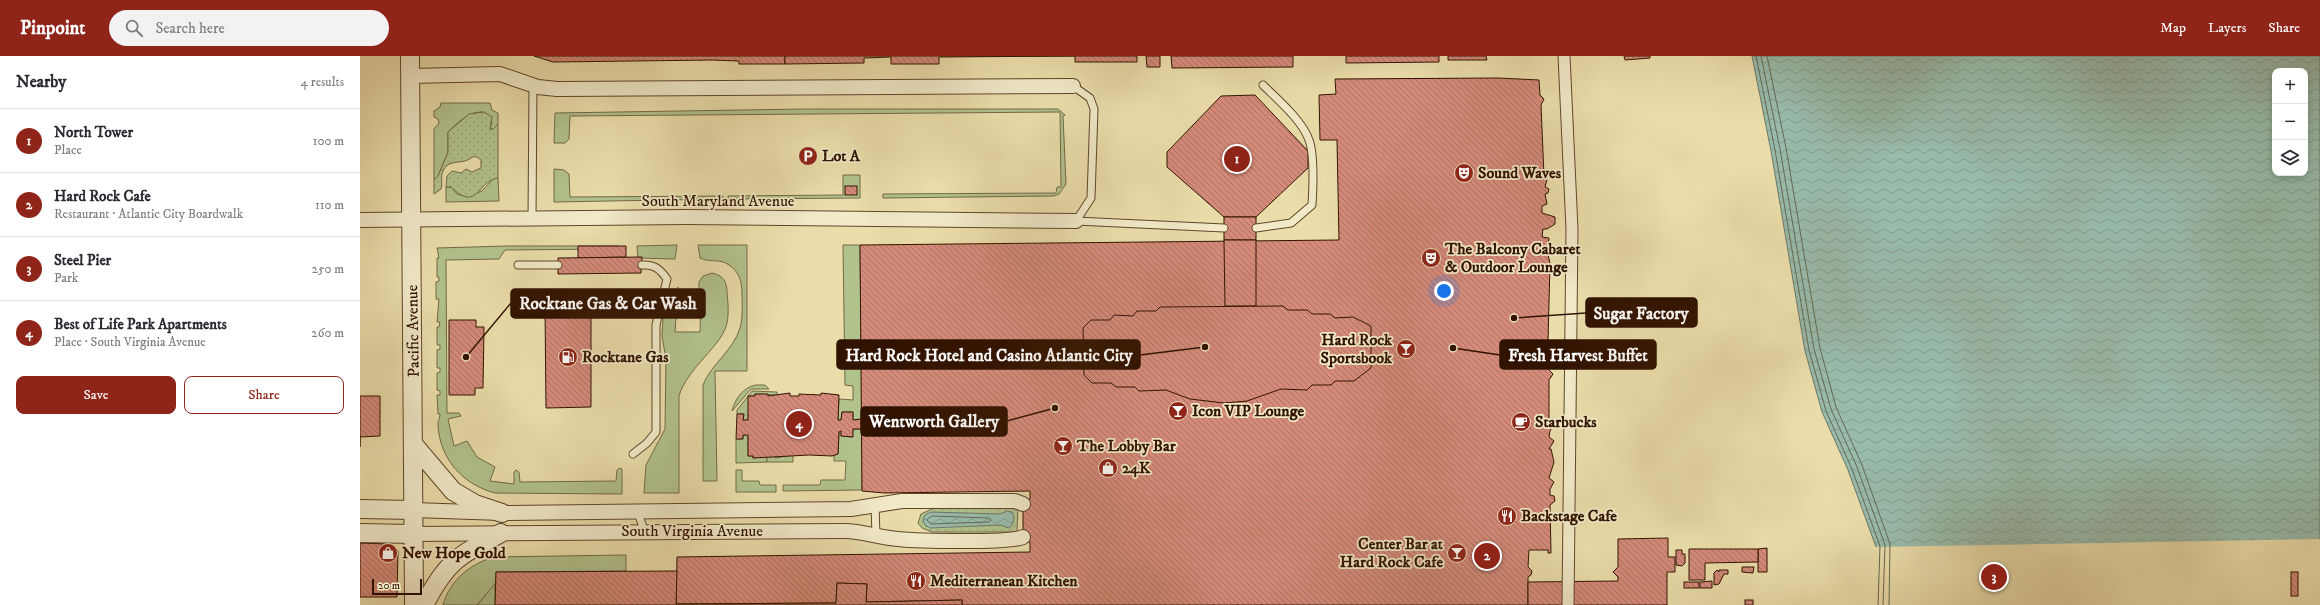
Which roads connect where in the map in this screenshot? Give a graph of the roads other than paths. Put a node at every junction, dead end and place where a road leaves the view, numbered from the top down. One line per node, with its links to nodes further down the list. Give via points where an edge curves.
1 (410, 56): 3 (street, Pacific Avenue)
2 (1564, 56): 32 (street, via 1572,229)
3 (410, 76): 4 (street, via 500,74); 8 (street, Pacific Avenue)
4 (533, 85): 6 (street, via 557,89); 7 (lane)
5 (1263, 85): 12 (lane, via 1286,107 1309,140 1314,182 1312,205 1291,223)
6 (1073, 86): 10 (lane, via 1090,98 1094,109 1092,198)
7 (526, 218): 8 (street, South Maryland Avenue); 10 (street, South Maryland Avenue)
8 (411, 219): 9 (street, South Maryland Avenue); 16 (street, Pacific Avenue)
9 (360, 220)
10 (1076, 221): 11 (lane)
11 (1224, 228)
12 (1256, 228)
13 (558, 265): 15 (lane)
14 (642, 265): 17 (lane, via 650,264 660,269 667,279 656,325 656,432)
15 (518, 266)
16 (414, 445): 21 (street, Pacific Avenue); 23 (street, via 453,491 476,504)
17 (633, 454)
18 (1023, 504): 19 (street, South Virginia Avenue, via 1014,501 902,501)
19 (875, 505): 22 (street, South Virginia Avenue, via 851,509); 28 (lane)
20 (360, 509): 21 (street, South Virginia Avenue)
21 (413, 510): 23 (street, South Virginia Avenue); 27 (street, Pacific Avenue)
22 (638, 510): 23 (street, South Virginia Avenue); 26 (lane)
23 (502, 513)
24 (360, 532): 27 (street, South Virginia Avenue)
25 (501, 532): 26 (street, South Virginia Avenue); 27 (street, South Virginia Avenue); 31 (street, via 461,554 451,563 440,576)
26 (645, 532): 28 (street, South Virginia Avenue, via 860,531)
27 (413, 534): 30 (street, Pacific Avenue)
28 (876, 536): 29 (street, South Virginia Avenue, via 899,540 1005,540)
29 (1023, 537)
30 (414, 605)
31 (424, 605)
32 (1568, 605)

